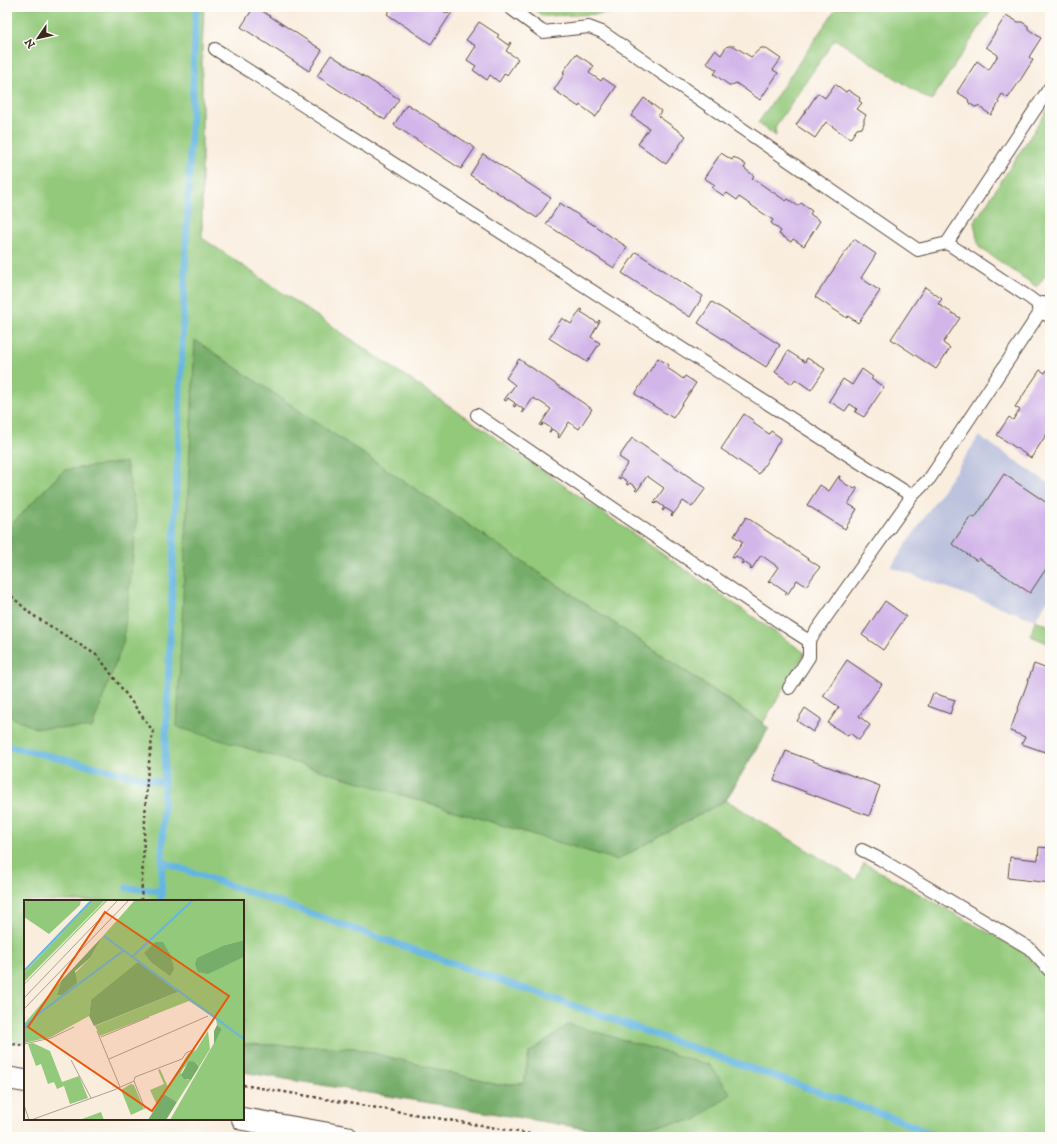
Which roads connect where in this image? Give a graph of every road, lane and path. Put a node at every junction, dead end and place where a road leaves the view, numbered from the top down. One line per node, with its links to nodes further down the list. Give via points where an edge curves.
1 (509, 7): 4 (lane, via 543,32 589,27 602,32 918,250)
2 (215, 50): 7 (lane)
3 (1050, 87): 4 (lane)
4 (947, 243): 5 (lane)
5 (1047, 310): 7 (lane, via 930,478)
6 (477, 415): 9 (lane)
7 (912, 496): 9 (lane)
8 (7, 592): 12 (path, via 31,614 98,656 153,731 147,778)
9 (809, 641): 10 (lane, via 810,657)
10 (789, 688)
11 (862, 850): 13 (lane, via 1029,948)
12 (141, 900)
13 (1050, 971)
14 (7, 1043): 15 (path)
15 (24, 1046)
16 (7, 1078): 17 (main road)
17 (24, 1081)
18 (244, 1085): 21 (path)
19 (244, 1119): 20 (main road)
20 (346, 1137)
21 (548, 1137)

